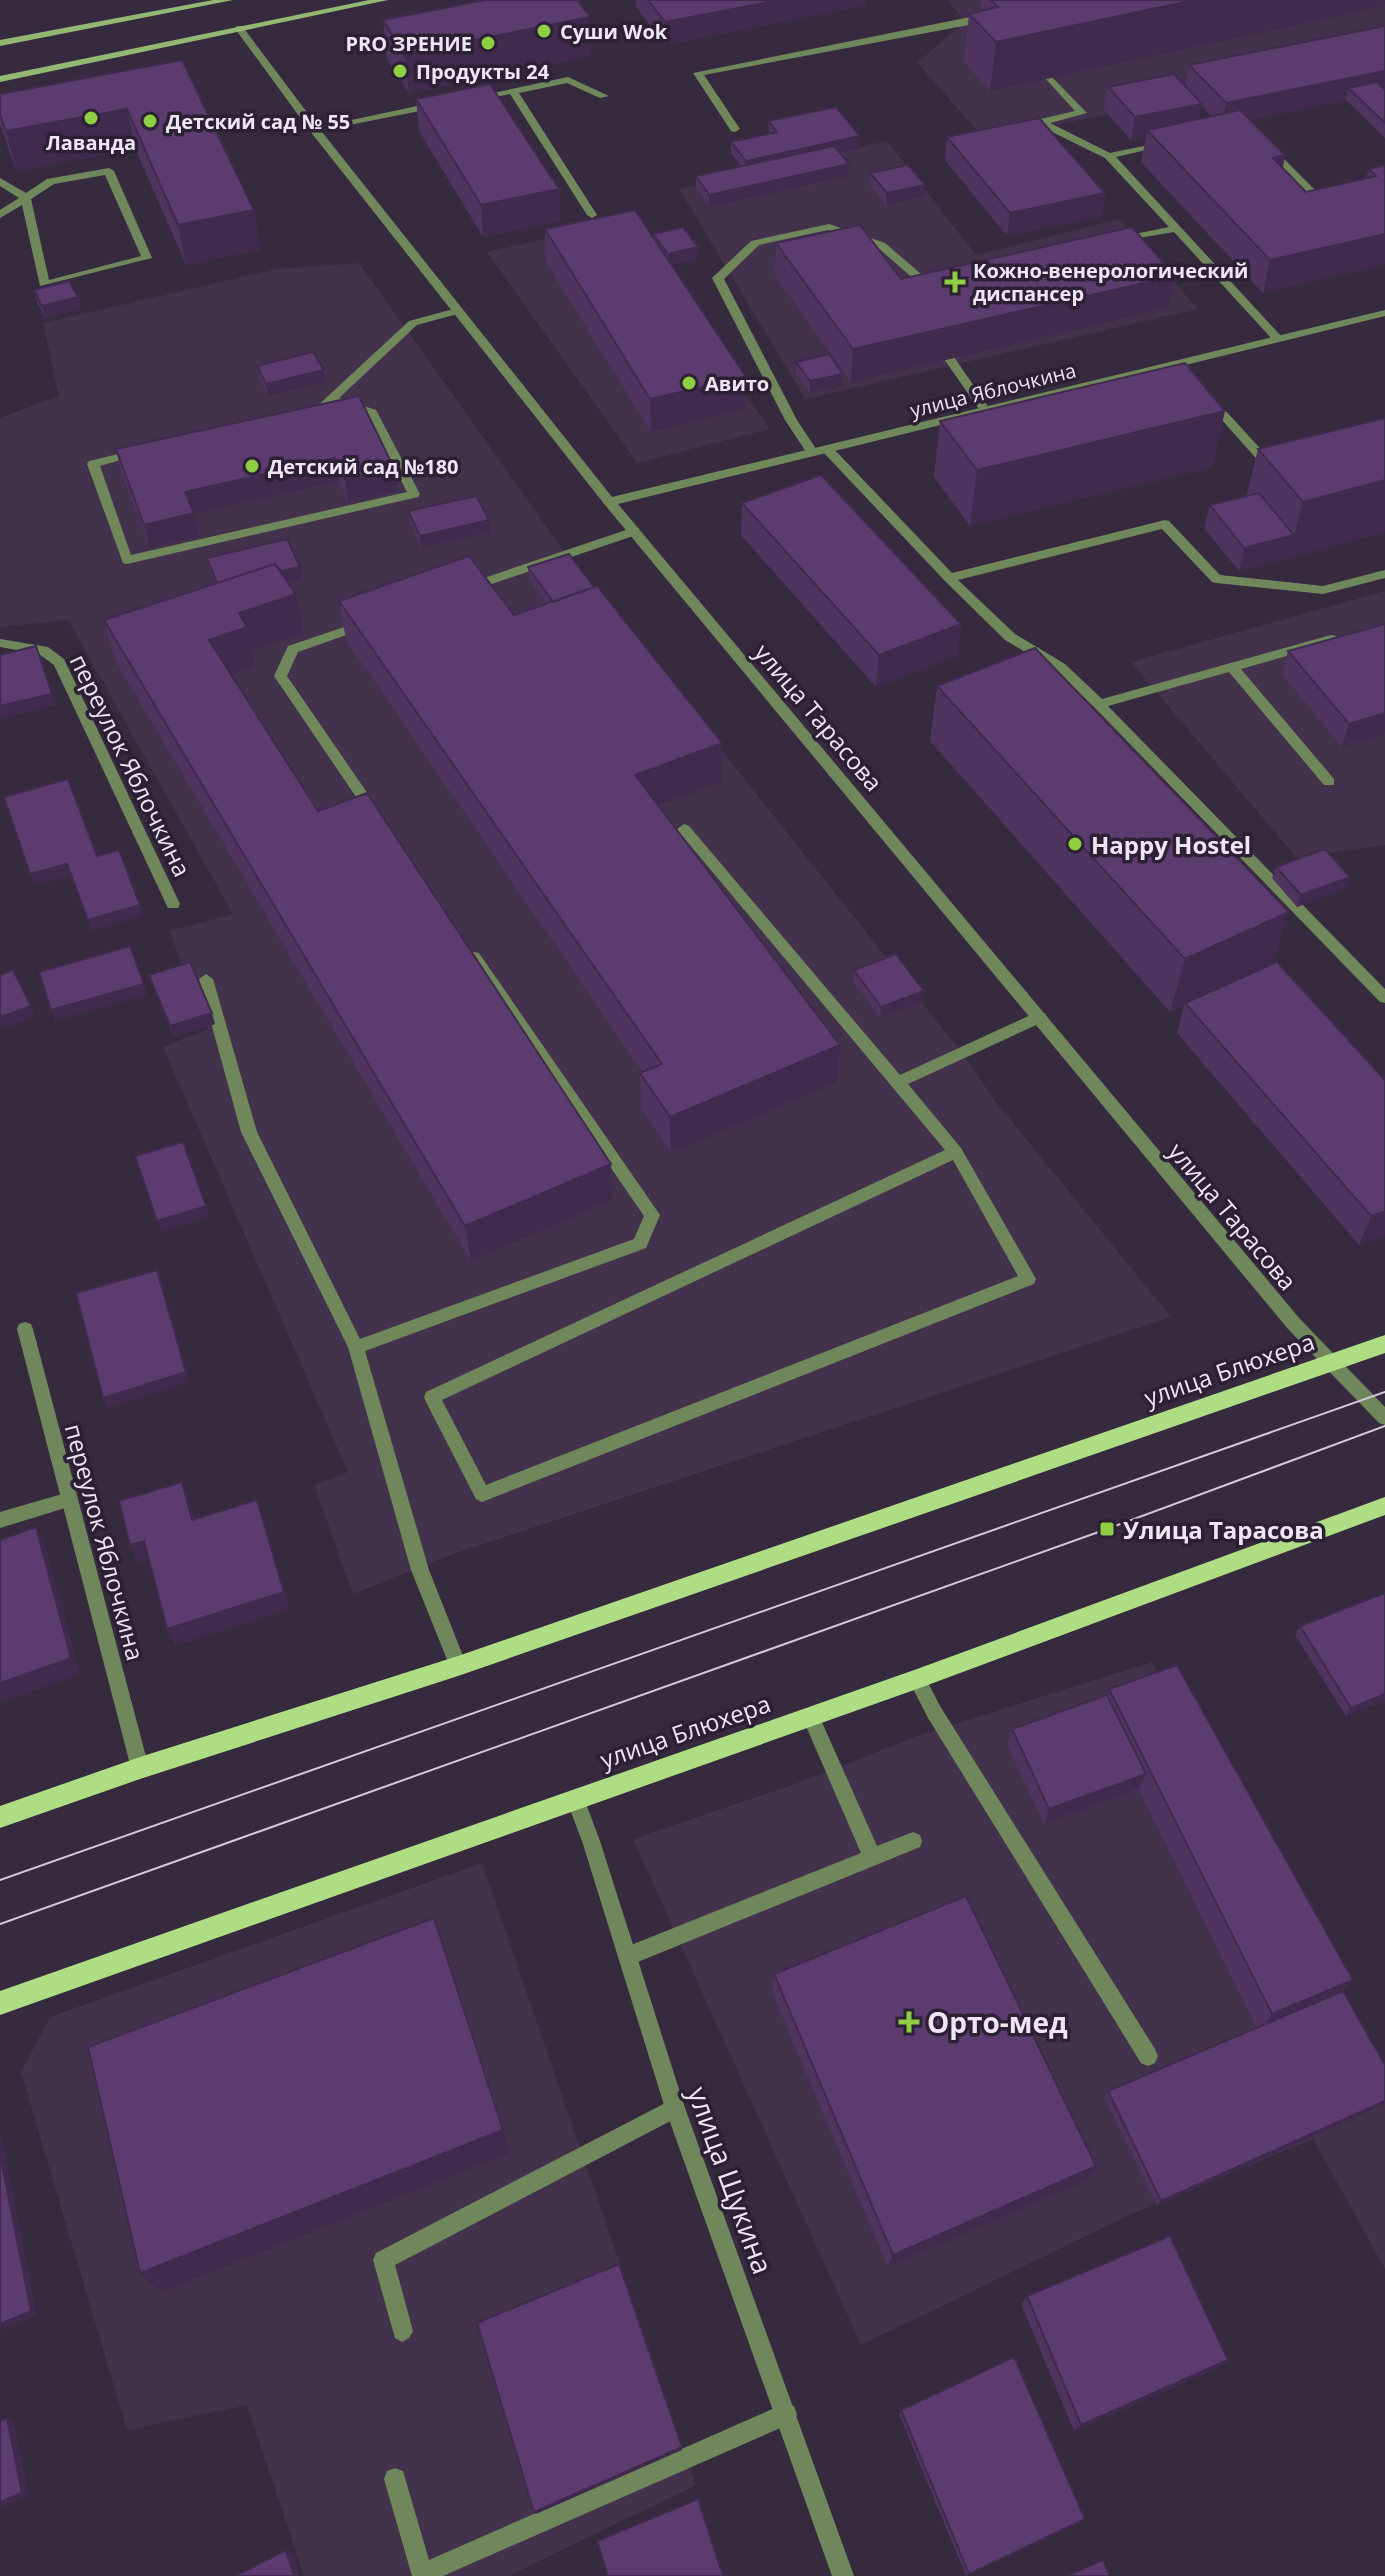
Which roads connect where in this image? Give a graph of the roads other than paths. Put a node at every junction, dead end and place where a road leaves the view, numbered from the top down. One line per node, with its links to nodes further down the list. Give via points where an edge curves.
1 (228, 0): 5 (main road)
2 (383, 0): 4 (main road)
3 (986, 9): 13 (street, via 998,22 965,21 698,73)
4 (239, 28): 7 (main road); 12 (street, улица Тарасова)
5 (0, 43)
6 (1050, 78): 16 (street, via 1082,113 1040,122)
7 (0, 79)
8 (512, 90): 9 (street, via 568,80); 10 (street); 21 (street)
9 (604, 96)
10 (469, 99)
11 (455, 102): 12 (street)
12 (314, 129): 25 (street, улица Тарасова)
13 (735, 129)
14 (1184, 138): 16 (street)
15 (1264, 144): 18 (street, via 1314,195)
16 (1109, 156): 22 (street)
17 (0, 181): 19 (street)
18 (1343, 188)
19 (25, 197): 19 (street, via 44,284 147,258 109,171 51,181); 20 (street)
20 (0, 215)
21 (592, 215)
22 (1175, 229): 23 (street); 27 (street)
23 (1100, 244)
24 (949, 273): 37 (street, via 917,284 881,245 829,227 755,243 718,278)
25 (457, 311): 32 (street, via 413,323); 39 (street, улица Тарасова)
26 (1385, 313): 27 (street, улица Яблочкина)
27 (1277, 338): 29 (street, улица Яблочкина)
28 (950, 359): 33 (street)
29 (1177, 363): 30 (street); 33 (street, улица Яблочкина)
30 (1187, 374)
31 (1197, 385): 38 (street, via 1266,462)
32 (332, 399): 34 (street); 36 (street, via 372,412 414,494 127,560 93,464)
33 (985, 410): 35 (street, улица Яблочкина)
34 (302, 416)
35 (827, 449): 37 (street, улица Яблочкина); 42 (street)
36 (153, 450)
37 (812, 452): 39 (street, улица Яблочкина)
38 (1281, 458)
39 (609, 502): 40 (street, улица Тарасова)
40 (635, 531): 43 (street); 56 (street, улица Тарасова)
41 (1385, 574): 42 (street, via 1323,590 1216,579 1165,524)
42 (949, 578): 48 (street, via 1010,637 1060,667)
43 (451, 594)
44 (379, 619): 50 (street, via 293,649 280,676)
45 (1339, 637): 47 (street)
46 (0, 643): 52 (street, переулок Яблочкина, via 43,650 59,662)
47 (1232, 667): 48 (street); 49 (street)
48 (1099, 704): 55 (street)
49 (1329, 782)
50 (380, 820)
51 (684, 829): 57 (street)
52 (173, 904)
53 (461, 939): 61 (street, via 652,1215 640,1243)
54 (206, 979): 61 (street, via 249,1132)
55 (1385, 998)
56 (1040, 1017): 57 (street); 62 (street, улица Тарасова)
57 (898, 1082): 58 (street)
58 (956, 1152): 58 (street, via 432,1397 482,1494 1028,1279)
59 (25, 1329): 64 (street, переулок Яблочкина)
60 (1385, 1344): 62 (main road, улица Блюхера)
61 (356, 1347): 67 (street, via 420,1570)
62 (1331, 1363): 63 (street, улица Тарасова); 67 (main road, улица Блюхера)
63 (1385, 1418)
64 (69, 1500): 66 (street); 70 (street, переулок Яблочкина)
65 (1385, 1506): 68 (main road, улица Блюхера)
66 (0, 1520)
67 (458, 1666): 70 (main road, улица Блюхера)
68 (917, 1679): 69 (main road, улица Блюхера); 77 (street)
69 (811, 1717): 71 (main road, улица Блюхера); 74 (street)
70 (140, 1768): 72 (main road, улица Блюхера)
71 (575, 1799): 75 (street, улица Щукина); 76 (main road, улица Блюхера)
72 (0, 1817)
73 (913, 1841): 74 (street)
74 (872, 1857): 75 (street)
75 (628, 1956): 78 (street, улица Щукина)
76 (0, 2003)
77 (1148, 2056)
78 (675, 2108): 79 (street, via 383,2260); 80 (street, улица Щукина)
79 (402, 2331)
80 (786, 2414): 81 (street, via 422,2574); 82 (street, улица Щукина)
81 (395, 2479)
82 (843, 2576)

